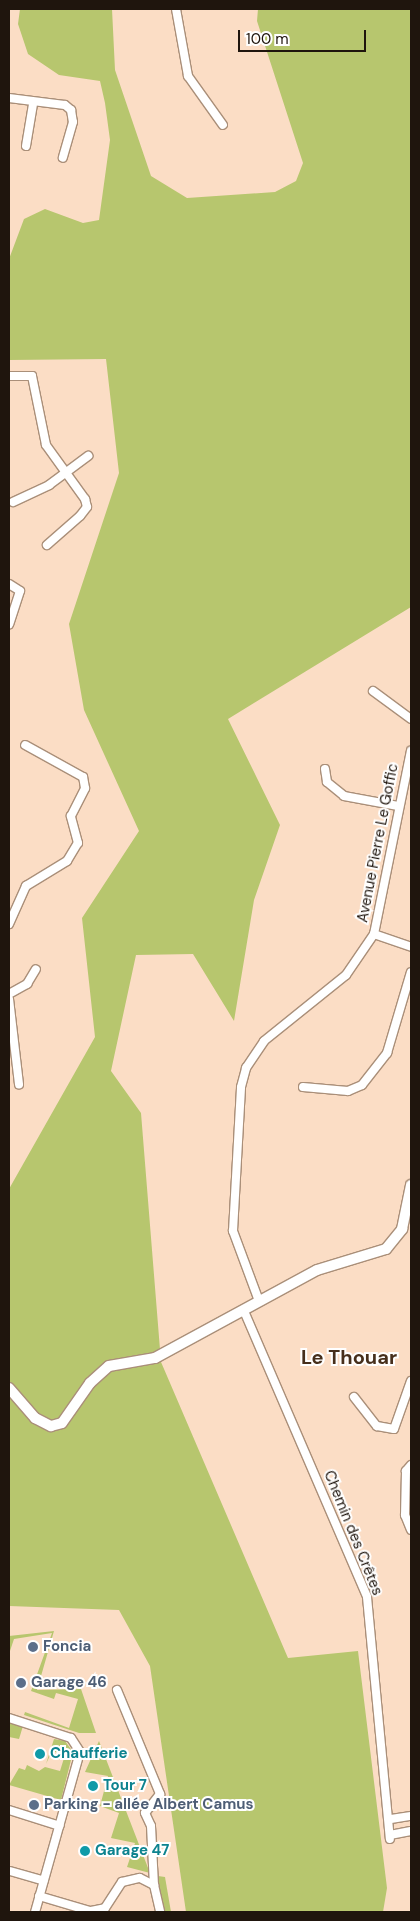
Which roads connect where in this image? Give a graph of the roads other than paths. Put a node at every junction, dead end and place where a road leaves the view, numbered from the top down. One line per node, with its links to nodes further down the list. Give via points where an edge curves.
1 (176, 9): 4 (street, via 188,76)
2 (9, 98): 3 (street)
3 (33, 104): 5 (street); 6 (street, via 65,105 74,114)
4 (223, 125)
5 (26, 146)
6 (63, 158)
7 (9, 376): 9 (street, via 32,376 46,445)
8 (88, 456): 9 (street)
9 (66, 474): 10 (street); 11 (street, via 87,507)
10 (13, 502)
11 (47, 545)
12 (9, 584): 13 (street, via 20,591)
13 (9, 624)
14 (373, 691): 15 (street)
15 (411, 719)
16 (25, 745): 20 (street, via 83,777 85,788 71,816 78,843 67,860 26,886)
17 (411, 751): 19 (street, Avenue Pierre Le Goffic)
18 (324, 769): 19 (street, via 327,782 344,796)
19 (398, 806): 21 (street, Avenue Pierre Le Goffic)
20 (9, 924)
21 (374, 934): 22 (street); 30 (street, Avenue Pierre Le Goffic, via 346,975 264,1041 246,1068 236,1129 233,1231)
22 (411, 947)
23 (36, 969): 25 (street, via 27,984)
24 (411, 972): 28 (street, via 387,1053 362,1085 348,1091)
25 (9, 994)
26 (9, 999): 27 (street)
27 (19, 1084)
28 (303, 1087)
29 (411, 1185): 30 (street, via 402,1229 386,1249 316,1270)
30 (259, 1301): 31 (street)
31 (244, 1310): 33 (street, via 155,1358 109,1366 90,1383 62,1423 51,1426 36,1418); 41 (street, Chemin des Crêtes, via 367,1598)
32 (411, 1381): 34 (street, via 394,1429 378,1426)
33 (9, 1388)
34 (354, 1397)
35 (411, 1465): 36 (street, via 406,1471 405,1515)
36 (411, 1530)
37 (116, 1690): 46 (street, via 160,1794 145,1813 151,1826)
38 (9, 1718): 42 (street, via 78,1744 80,1752)
39 (9, 1810): 42 (street)
40 (411, 1816): 41 (street)
41 (391, 1819): 43 (street, Chemin des Crêtes, via 390,1837)
42 (60, 1826): 45 (street)
43 (411, 1831)
44 (10, 1872): 45 (street)
45 (44, 1881): 47 (street)
46 (154, 1885): 49 (street, via 140,1878 126,1880 105,1908); 50 (street)
47 (39, 1896): 48 (street); 49 (street)
48 (35, 1912)
49 (92, 1912)
50 (160, 1912)

